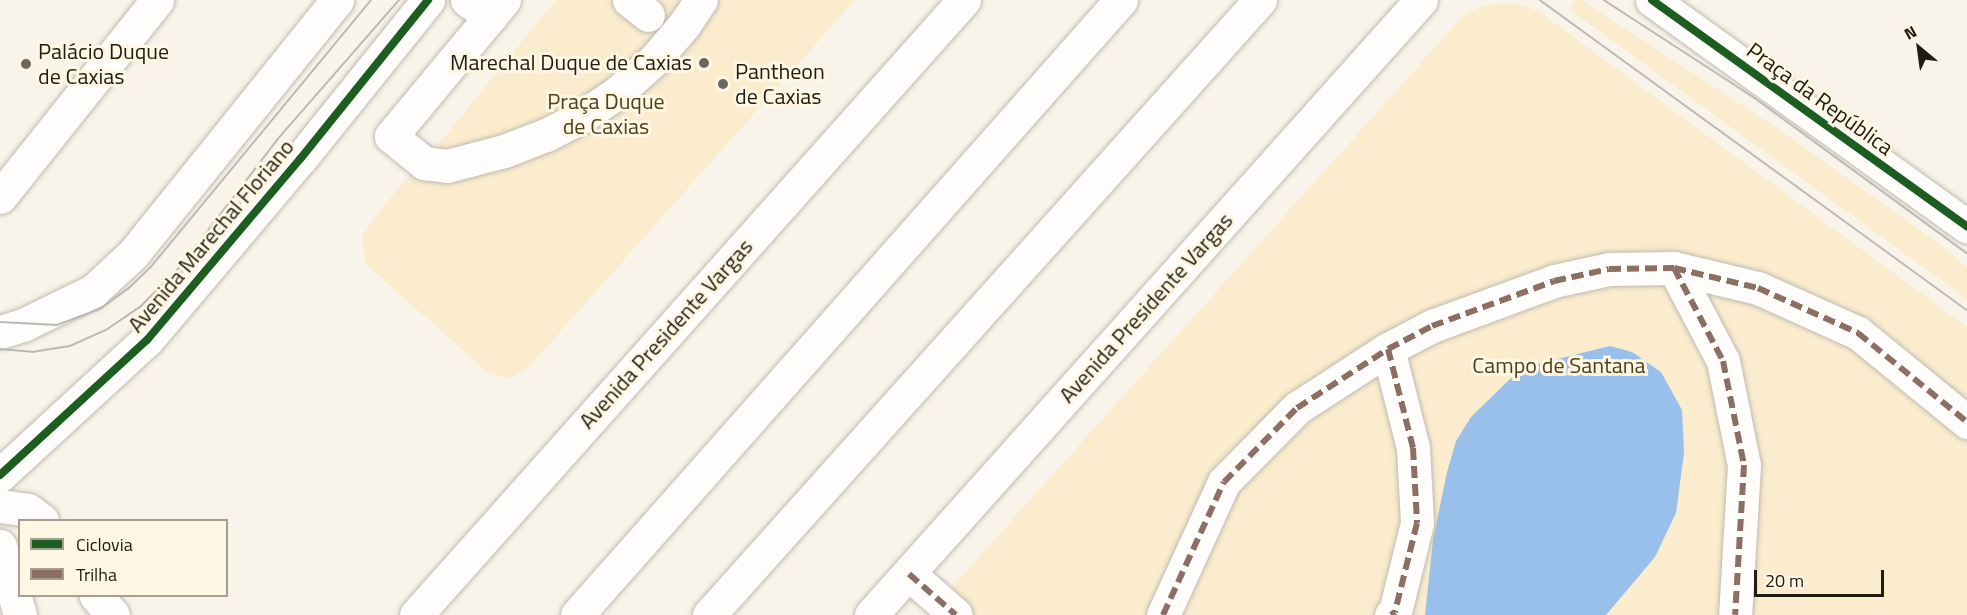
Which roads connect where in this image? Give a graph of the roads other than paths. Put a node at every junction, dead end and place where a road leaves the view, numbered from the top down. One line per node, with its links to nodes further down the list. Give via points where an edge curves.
1 (158, 0): 11 (main road)
2 (337, 0): 14 (main road, via 133,254 93,291)
3 (428, 0): 17 (main road, Avenida Marechal Floriano, via 302,158 147,340)
4 (701, 0): 10 (main road, via 655,59 617,93 581,117 504,151 447,166 424,163 391,136)
5 (964, 0): 23 (main road, Avenida Presidente Vargas)
6 (1121, 0): 26 (main road)
7 (1260, 0): 27 (main road)
8 (1421, 0): 21 (main road, Avenida Presidente Vargas)
9 (1652, 0): 12 (main road, Praça da República)
10 (488, 5)
11 (0, 197)
12 (1967, 226)
13 (1674, 267): 15 (main road, via 1609,269 1554,281 1432,326); 16 (main road, via 1758,288 1858,333); 32 (main road, via 1723,361 1744,465)
14 (0, 332)
15 (1388, 349): 30 (main road, via 1297,408 1224,482); 31 (main road, via 1413,448 1417,523 1395,612)
16 (1967, 422)
17 (0, 475)
18 (0, 506): 19 (main road, via 28,510)
19 (41, 519)
20 (0, 546): 24 (main road)
21 (909, 574): 28 (main road, Avenida Presidente Vargas); 29 (main road)
22 (97, 597): 25 (main road)
23 (414, 612)
24 (20, 615)
25 (112, 615)
26 (577, 615)
27 (709, 615)
28 (871, 615)
29 (956, 615)
30 (1163, 615)
31 (1391, 615)
32 (1735, 615)

